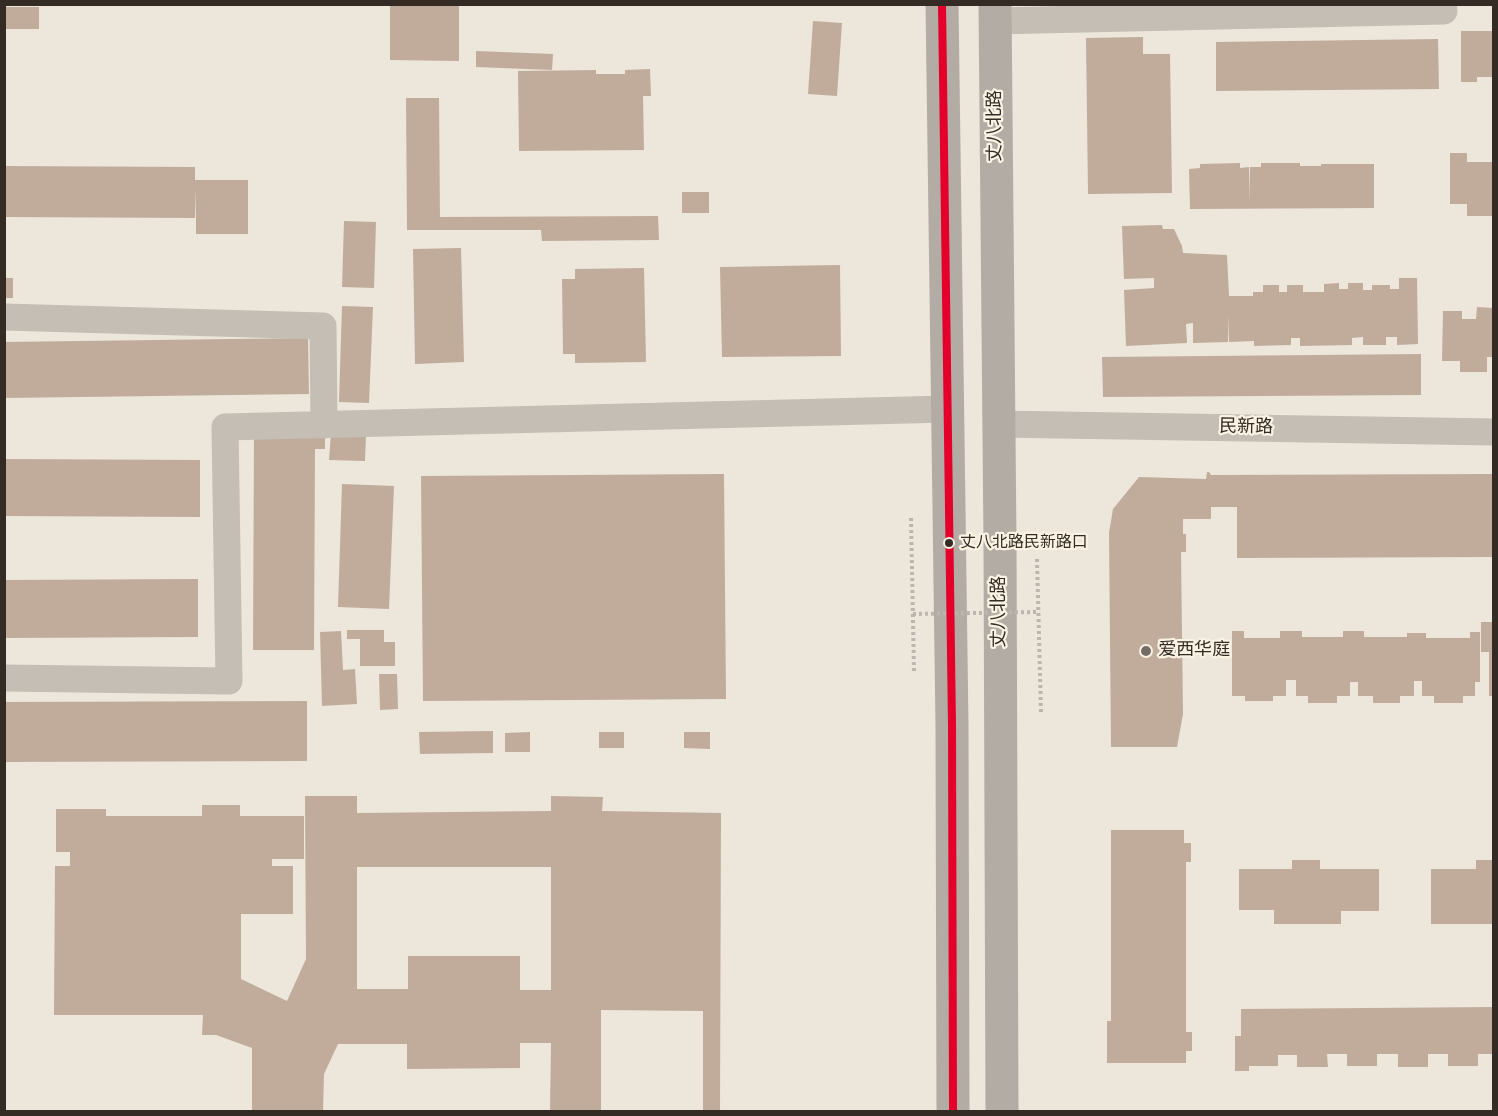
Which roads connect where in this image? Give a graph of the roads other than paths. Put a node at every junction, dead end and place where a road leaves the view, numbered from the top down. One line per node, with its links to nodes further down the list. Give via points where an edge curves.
1 (942, 4): 5 (main road)
2 (1444, 11): 3 (street)
3 (995, 13): 7 (main road, 丈八北路)
4 (4, 317): 6 (street, via 324,326)
5 (948, 409): 6 (street); 10 (main road)
6 (324, 424): 9 (street, via 225,427 229,681)
7 (998, 424): 8 (street, 民新路); 11 (main road, 丈八北路)
8 (1494, 432)
9 (4, 678)
10 (953, 1112)
11 (1002, 1112)

